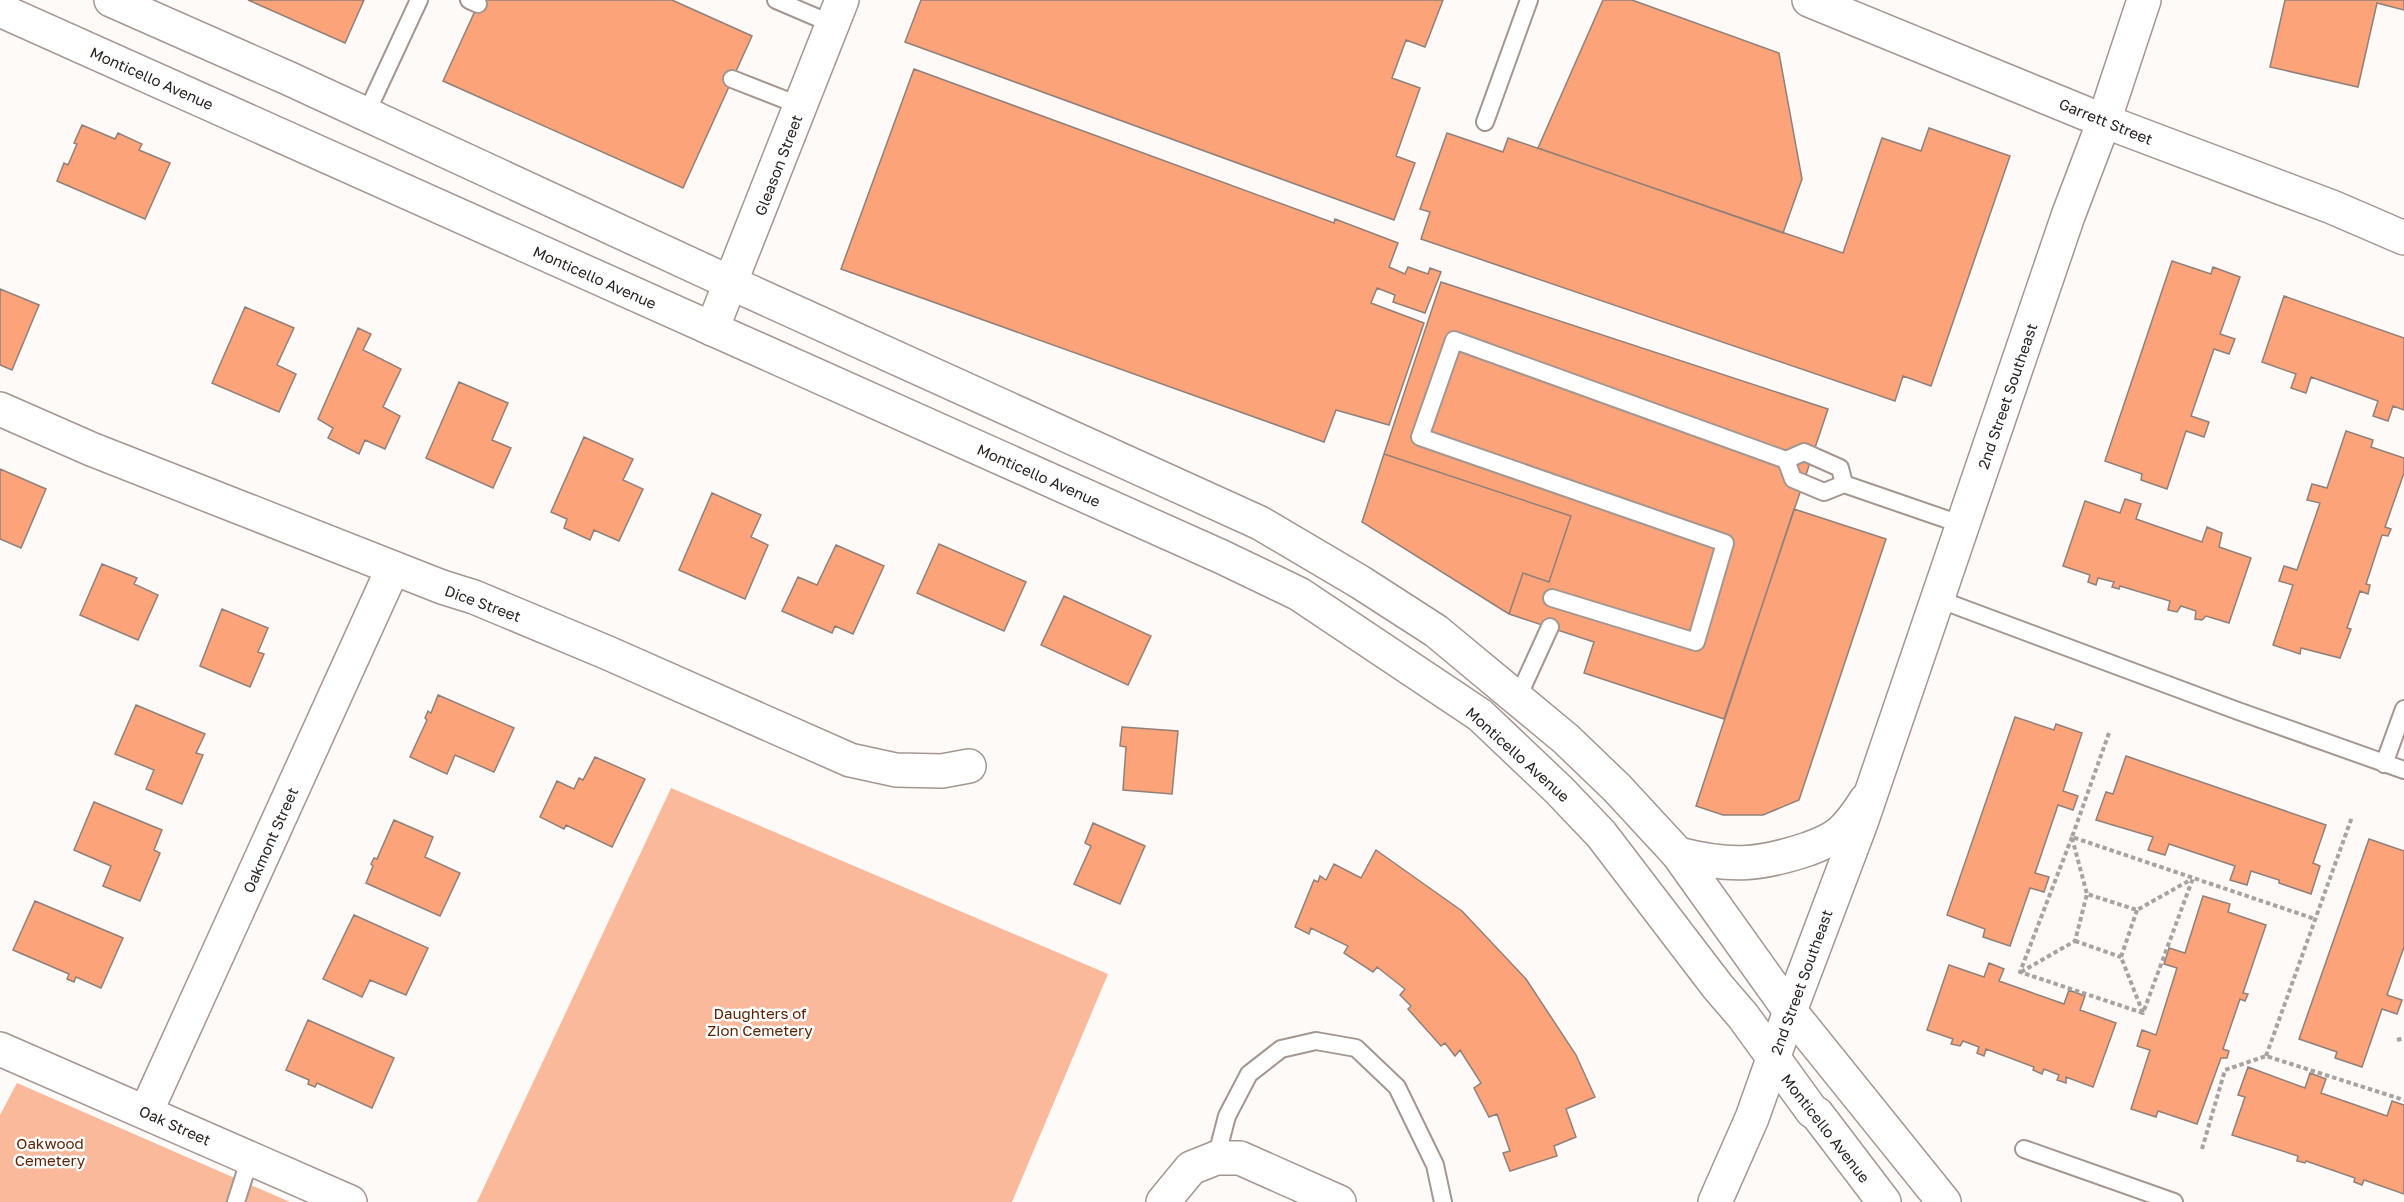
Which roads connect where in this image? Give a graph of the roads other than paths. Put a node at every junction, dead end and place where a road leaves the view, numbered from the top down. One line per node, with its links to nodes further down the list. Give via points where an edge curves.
1 (111, 0): 11 (street)
2 (419, 0): 11 (lane)
3 (776, 0): 8 (lane)
4 (1529, 0): 13 (lane)
5 (1809, 0): 12 (street, Garrett Street)
6 (2144, 0): 12 (street, 2nd Street Southeast)
7 (0, 10): 16 (street, Monticello Avenue)
8 (837, 12): 10 (street, Gleason Street)
9 (732, 79): 10 (lane)
10 (801, 106): 15 (street, Gleason Street)
11 (366, 114): 15 (street)
12 (2104, 121): 14 (street, Garrett Street); 20 (street, 2nd Street Southeast)
13 (1485, 122)
14 (2404, 238)
15 (731, 283): 16 (street, Gleason Street); 25 (street, via 1260,523 1436,631)
16 (712, 329): 34 (street, Monticello Avenue, via 1299,594 1470,709 1551,782 1601,834 1743,1016)
17 (0, 409): 21 (street, Dice Street)
18 (1786, 460): 19 (lane, via 1793,478 1824,492); 19 (lane, via 1804,452 1840,468); 22 (lane, via 1454,340 1420,436 1725,543 1696,642)
19 (1844, 484): 20 (lane)
20 (1963, 525): 23 (street, 2nd Street Southeast)
21 (393, 568): 28 (street, Dice Street, via 608,653 850,760 896,770 942,771); 35 (street, Oakmont Street)
22 (1552, 598)
23 (1938, 599): 27 (lane); 30 (street, 2nd Street Southeast)
24 (1550, 627): 25 (lane)
25 (1518, 698): 31 (street, via 1617,789)
26 (2404, 709): 27 (lane)
27 (2384, 764): 29 (lane)
28 (969, 766)
29 (2404, 770)
30 (1871, 794): 31 (street, 2nd Street Southeast, via 1839,834 1793,854 1766,862 1738,864); 32 (street, 2nd Street Southeast)
31 (1678, 854): 32 (street)
32 (1790, 1011): 34 (street, 2nd Street Southeast); 46 (street)
33 (3, 1057): 35 (street, Oak Street)
34 (1772, 1060): 44 (street, 2nd Street Southeast, via 1752,1118); 45 (street, Monticello Avenue)
35 (146, 1112): 37 (street, Oak Street)
36 (2025, 1149): 47 (lane)
37 (250, 1158): 39 (lane); 40 (street, Oak Street)
38 (1216, 1158): 41 (street, via 1191,1168); 42 (street, via 1240,1158); 43 (lane, via 1227,1116 1249,1074 1281,1049 1316,1041 1356,1048 1397,1087 1435,1165)
39 (236, 1202)
40 (350, 1202)
41 (1163, 1202)
42 (1339, 1202)
43 (1443, 1202)
44 (1715, 1202)
45 (1884, 1202)
46 (1944, 1202)
47 (2174, 1202)

